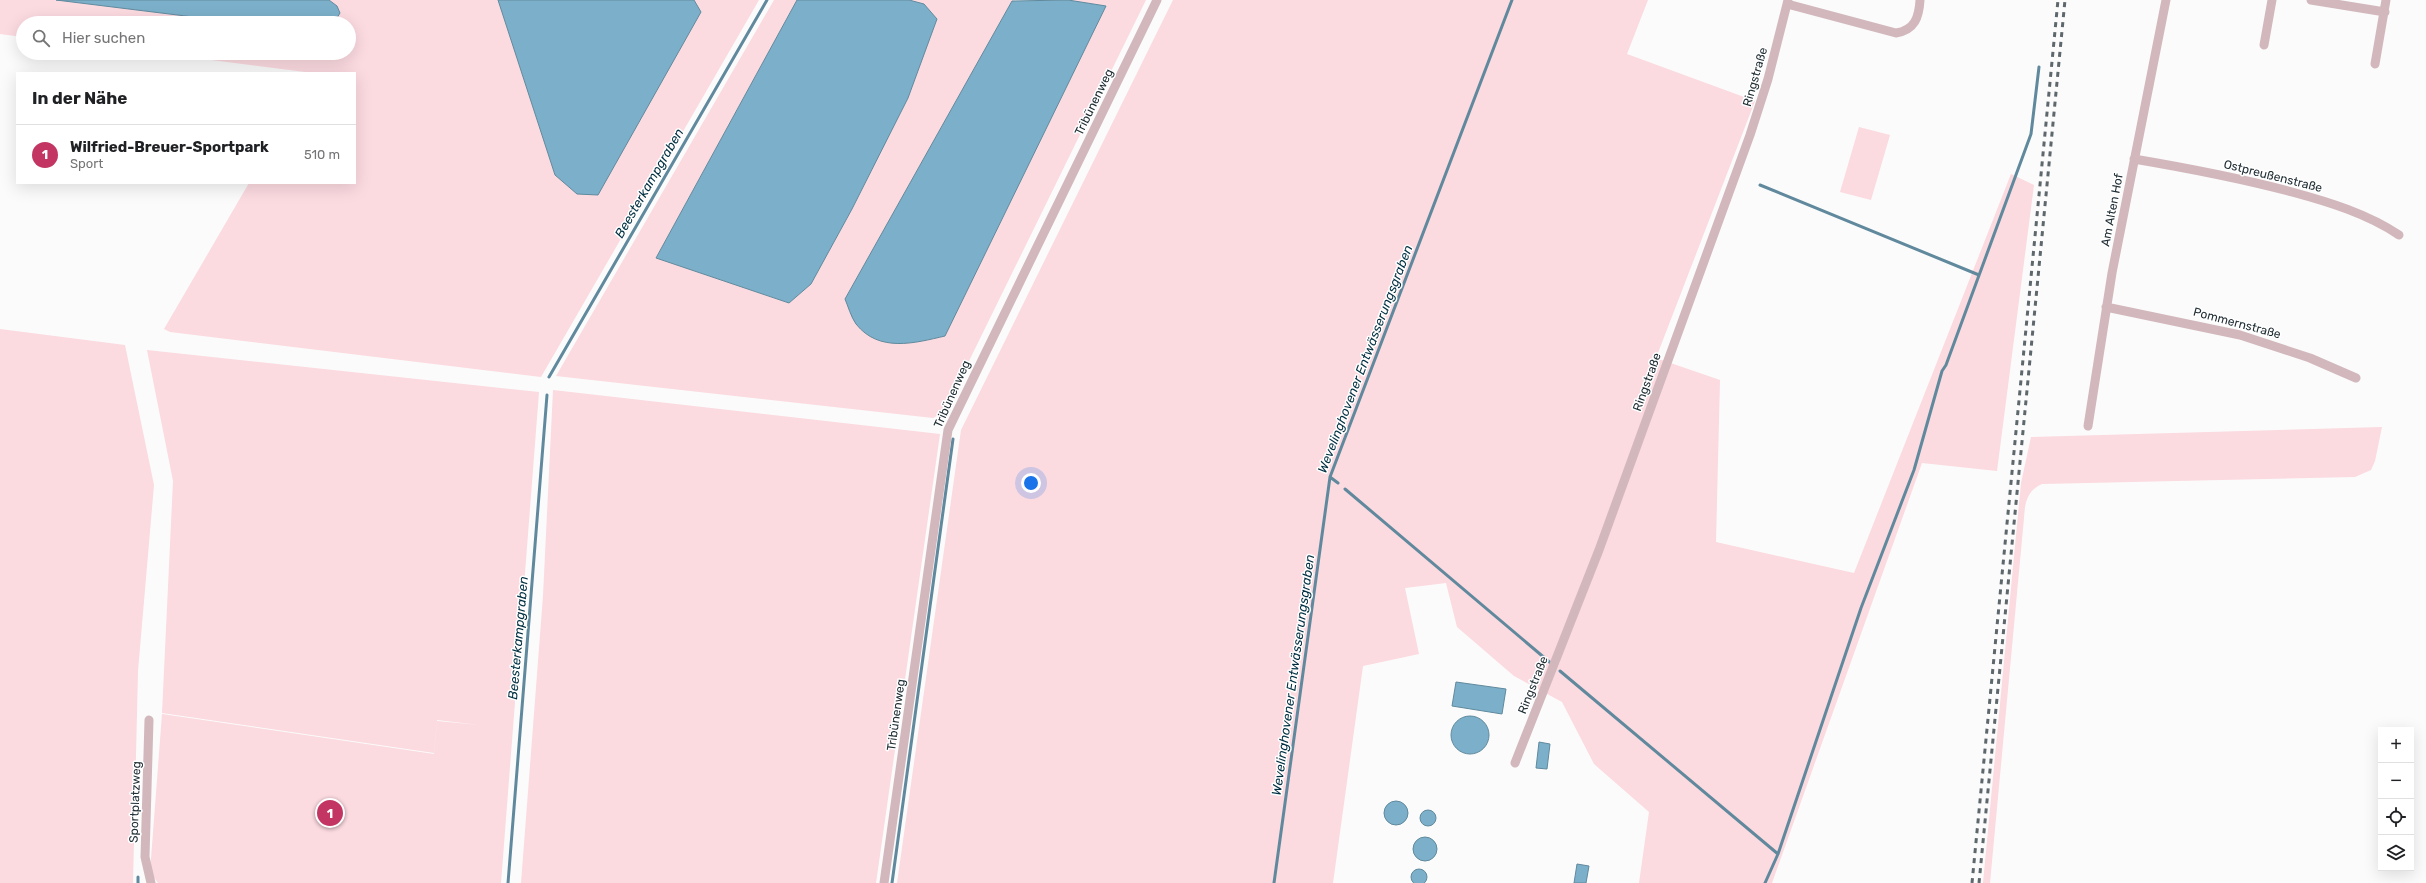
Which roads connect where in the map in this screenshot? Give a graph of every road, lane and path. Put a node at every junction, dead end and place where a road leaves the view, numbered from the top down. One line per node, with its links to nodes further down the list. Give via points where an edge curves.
1 (1157, 0): 19 (street, Tribünenweg, via 948,430)
2 (1920, 0): 7 (street, Ringstraße, via 1918,17 1913,25 1905,31 1896,33)
3 (2166, 0): 11 (street, Am Alten Hof)
4 (2272, 0): 9 (street)
5 (2311, 0): 8 (street)
6 (2386, 0): 8 (street)
7 (1788, 2): 17 (street, Ringstraße, via 1774,60 1750,134 1599,550)
8 (2385, 12): 10 (street)
9 (2264, 45)
10 (2375, 64)
11 (2134, 159): 12 (street, Ostpreußenstraße, via 2225,175 2314,198 2360,215); 13 (street, Am Alten Hof)
12 (2399, 235)
13 (2106, 307): 14 (street, Pommernstraße, via 2240,335 2310,358); 15 (street, Am Alten Hof)
14 (2356, 378)
15 (2088, 426)
16 (149, 720): 18 (street, Sportplatzweg, via 146,857)
17 (1515, 763)
18 (151, 883)
19 (884, 883)

